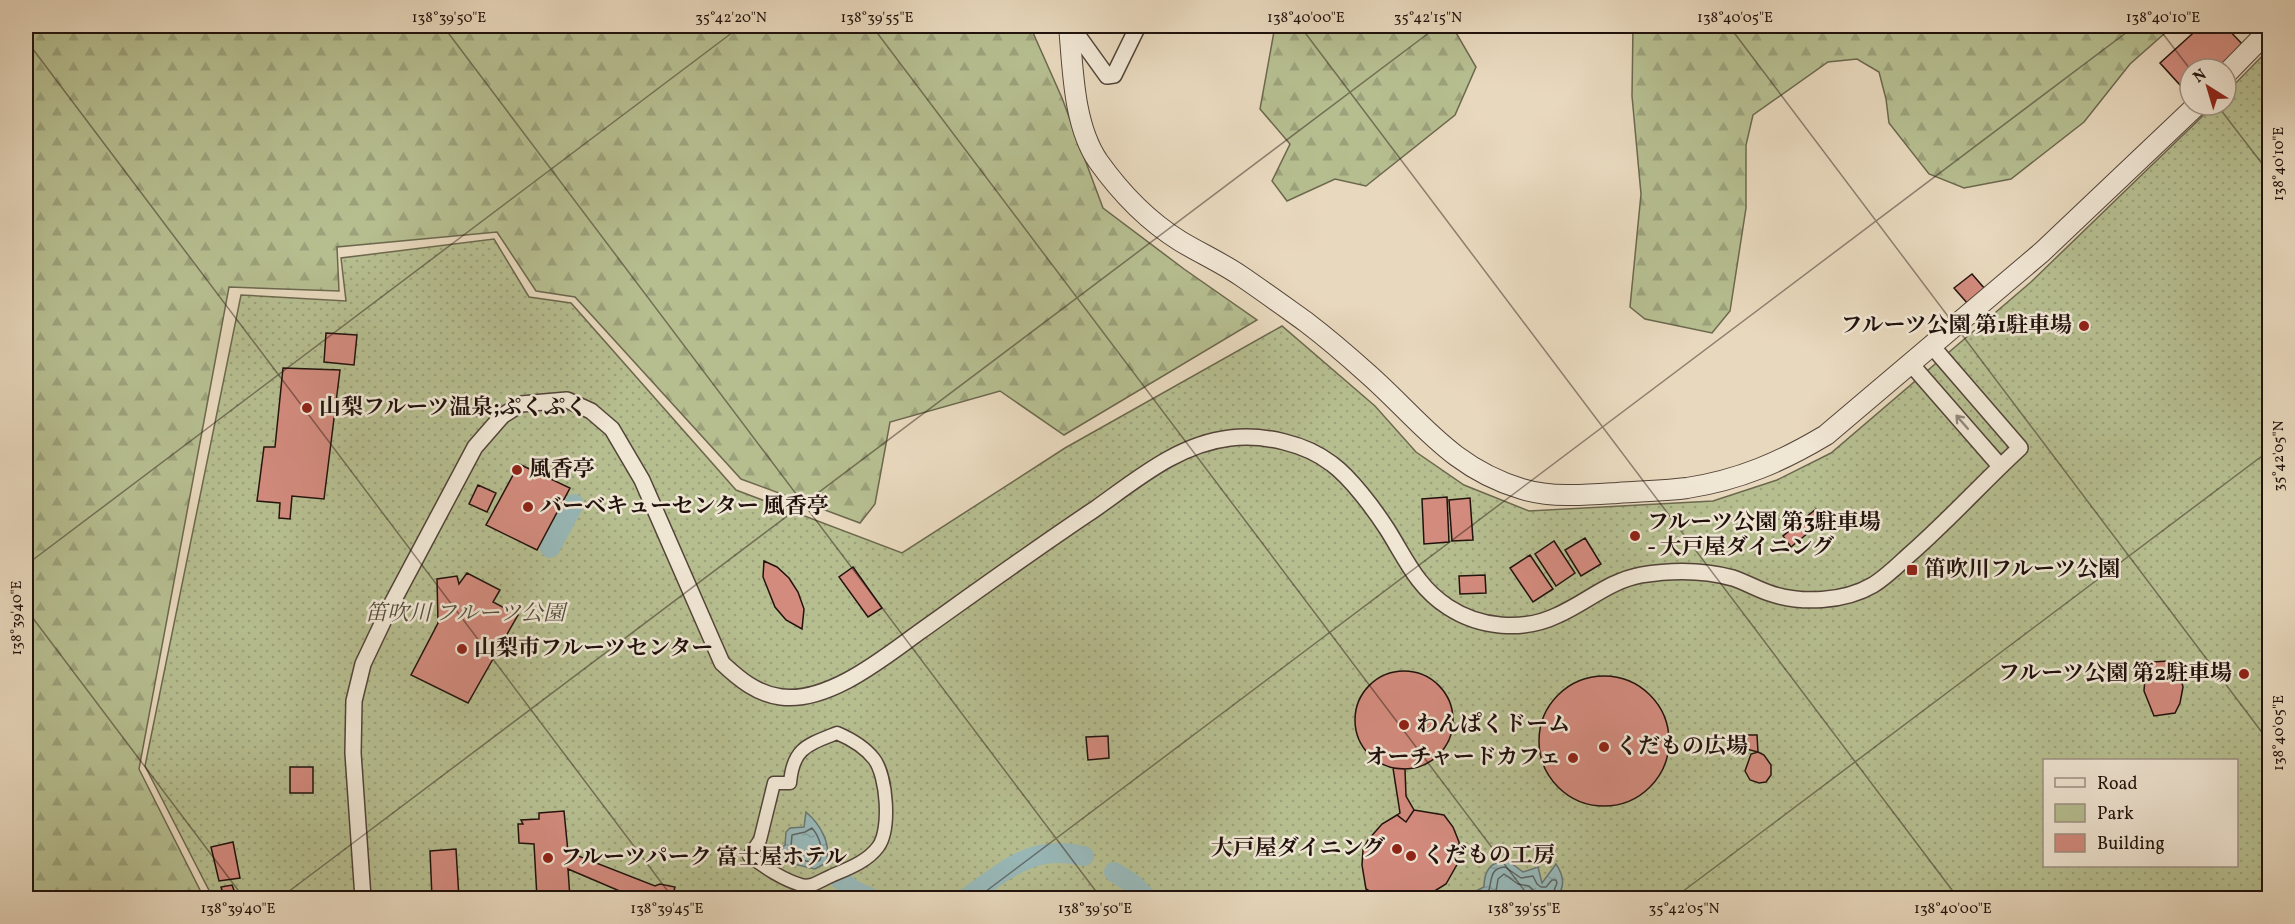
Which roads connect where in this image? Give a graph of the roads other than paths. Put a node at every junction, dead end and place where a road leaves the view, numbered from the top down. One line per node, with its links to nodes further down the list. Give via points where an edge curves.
1 (1070, 26): 2 (street, via 1107,76 1114,75); 7 (street, via 1081,122 1097,159 1120,189 1152,221 1308,324 1368,374 1450,453 1482,473 1523,489 1553,494 1686,488 1723,480 1788,458 1826,435)
2 (1138, 26)
3 (2270, 29): 4 (street)
4 (2238, 62)
5 (2184, 117): 6 (street, via 2042,252)
6 (1931, 345): 7 (street); 8 (street, via 2020,448)
7 (1911, 364): 8 (street, one-way to 7)
8 (2000, 466): 10 (street, via 1949,520 1895,568 1873,585 1838,597 1798,600 1733,578 1692,571 1640,575 1612,583 1557,616 1522,625 1497,625 1473,620 1447,607 1418,582 1364,497 1332,464 1298,446 1269,439 1231,437 1193,446 1146,474 865,671 827,691 785,698 745,683 722,663 642,480 612,429 591,411 567,400 521,404 502,416 475,447 363,664 354,700 353,753)
9 (886, 815): 9 (street, via 884,836 877,848 855,865 815,884 802,885 779,876 749,856 760,840 774,783 790,783 801,750 837,733 876,761)
10 (363, 898)

